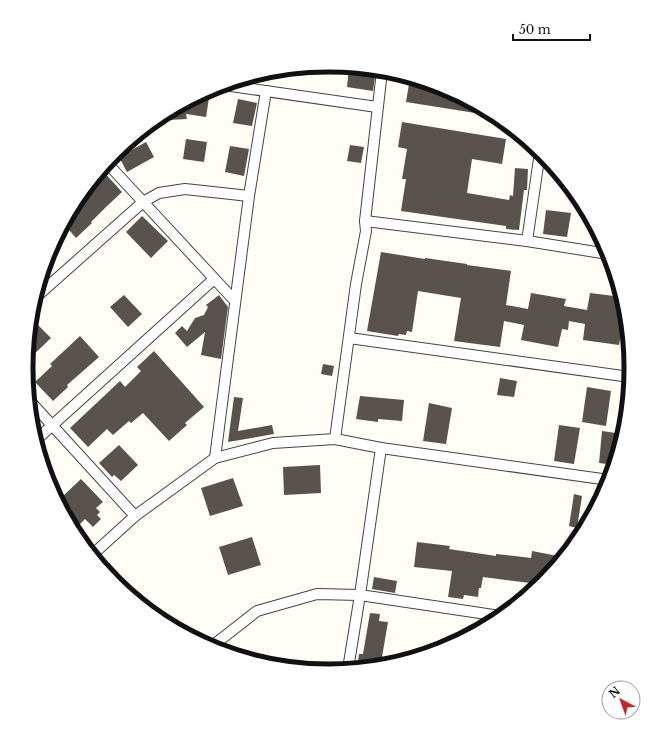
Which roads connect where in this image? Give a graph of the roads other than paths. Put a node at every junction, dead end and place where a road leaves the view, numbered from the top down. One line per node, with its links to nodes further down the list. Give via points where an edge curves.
1 (381, 77): 4 (street)
2 (238, 87): 3 (street)
3 (266, 91): 4 (street); 7 (street)
4 (378, 107): 9 (street)
5 (539, 161): 10 (street)
6 (112, 167): 8 (street)
7 (249, 196): 8 (street, via 185,189 159,193); 14 (street)
8 (143, 202): 12 (street); 13 (street)
9 (365, 220): 10 (street); 15 (street, via 366,231)
10 (527, 241): 11 (street)
11 (601, 253)
12 (214, 278): 14 (street); 18 (street)
13 (43, 290)
14 (235, 301): 22 (street)
15 (349, 338): 16 (street); 20 (street)
16 (624, 376)
17 (36, 408): 18 (street)
18 (52, 425): 19 (street); 24 (street)
19 (41, 435)
20 (335, 439): 21 (street); 22 (street, via 272,444)
21 (381, 448): 23 (street); 26 (street)
22 (215, 458): 24 (street)
23 (603, 479)
24 (135, 516): 25 (street)
25 (96, 551)
26 (360, 595): 27 (street); 28 (street, via 316,594 257,611); 29 (street)
27 (492, 615)
28 (217, 642)
29 (349, 663)

